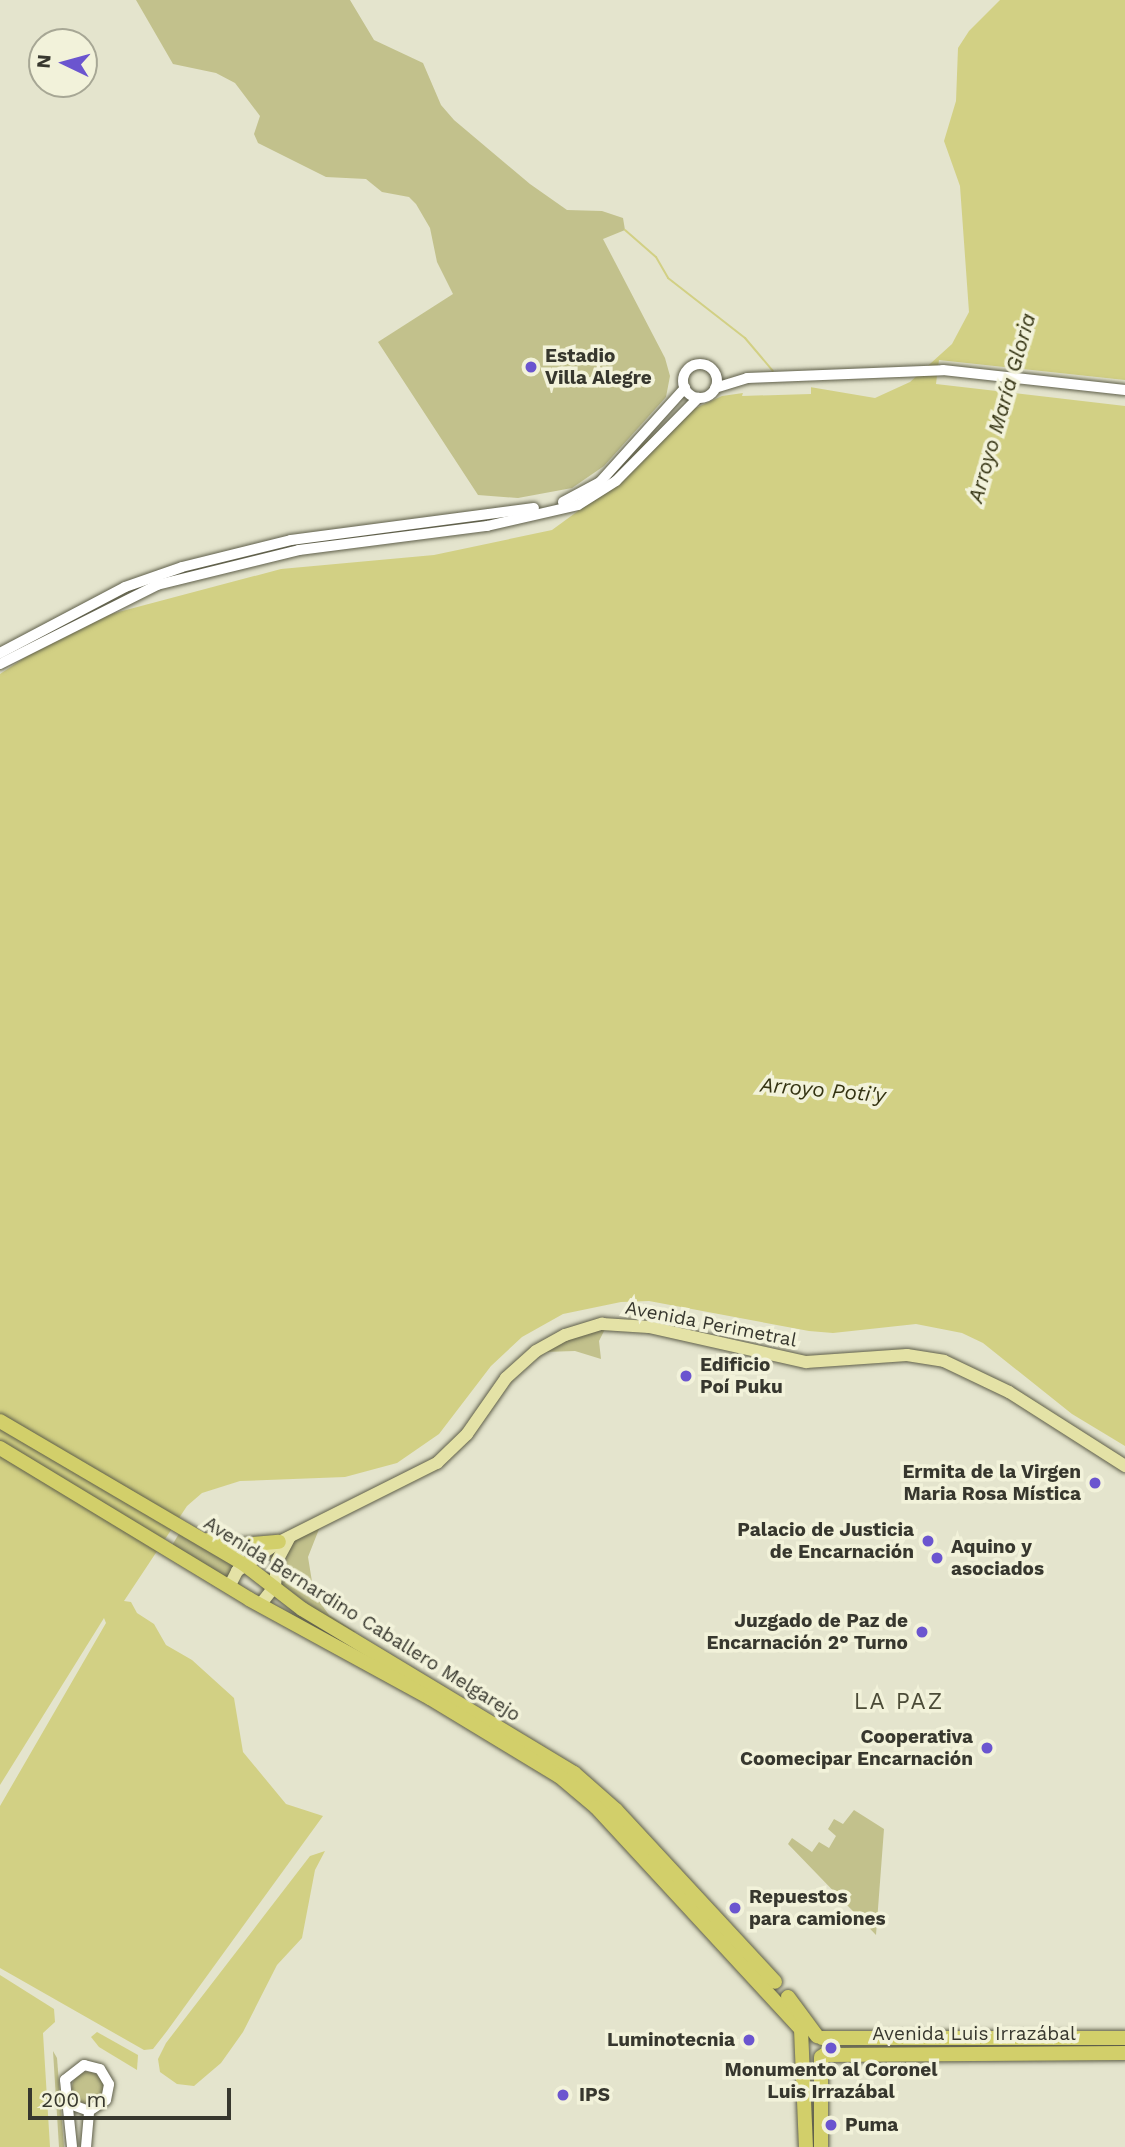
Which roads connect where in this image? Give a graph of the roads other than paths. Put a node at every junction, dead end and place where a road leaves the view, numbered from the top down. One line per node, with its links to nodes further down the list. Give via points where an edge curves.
1 (714, 372): 2 (street); 3 (street, via 706,365 691,366 684,374); 4 (street)
2 (747, 378): 4 (street); 5 (street, via 943,370)
3 (685, 388): 6 (street); 7 (street, via 600,482 573,499 489,515 291,540 182,567 125,587)
4 (715, 388): 6 (street)
5 (1125, 390)
6 (698, 398): 8 (street, via 615,481 578,505 487,526 299,550 157,585)
7 (0, 653)
8 (0, 664)
9 (0, 1421): 12 (highway, Avenida Bernardino Caballero Melgarejo)
10 (0, 1448): 16 (highway, Avenida Bernardino Caballero Melgarejo)
11 (1125, 1466): 13 (main road, Avenida Perimetral, via 1009,1392 944,1361 907,1355 806,1362 649,1327 602,1324 565,1335 529,1356 506,1378 460,1442 437,1463)
12 (188, 1534): 13 (highway, via 241,1545); 14 (highway, Avenida Bernardino Caballero Melgarejo)
13 (285, 1539): 14 (main road, Avenida Perimetral); 15 (main road)
14 (245, 1565): 15 (highway, Avenida Bernardino Caballero Melgarejo); 16 (main road, Avenida Perimetral)
15 (275, 1586): 17 (main road); 18 (highway, Avenida Bernardino Caballero Melgarejo)
16 (229, 1587): 17 (highway, Avenida Bernardino Caballero Melgarejo)
17 (260, 1605): 24 (highway, Avenida Bernardino Caballero Melgarejo, via 430,1698 577,1790 791,2014 801,2029)
18 (344, 1635): 19 (highway); 20 (highway, Avenida Bernardino Caballero Melgarejo, via 574,1773 616,1810)
19 (366, 1635)
20 (804, 2015): 21 (highway, Avenida Bernardino Caballero Melgarejo); 23 (highway)
21 (820, 2037): 23 (highway, Avenida Luis Irrazábal); 24 (highway); 26 (highway, Avenida Bernardino Caballero Melgarejo, via 827,2046)
22 (1125, 2038): 23 (highway, Avenida Luis Irrazábal)
23 (853, 2040)
24 (805, 2048): 26 (highway, via 811,2058); 31 (highway)
25 (1125, 2053): 26 (highway, Avenida Luis Irrazábal)
26 (822, 2056): 32 (highway, Avenida Bernardino Caballero Melgarejo)
27 (70, 2104): 28 (street); 28 (street, via 65,2080 76,2067 93,2065 106,2076 109,2092 100,2107); 29 (street)
28 (89, 2111): 30 (street)
29 (72, 2147)
30 (86, 2147)
31 (806, 2147)
32 (821, 2147)

